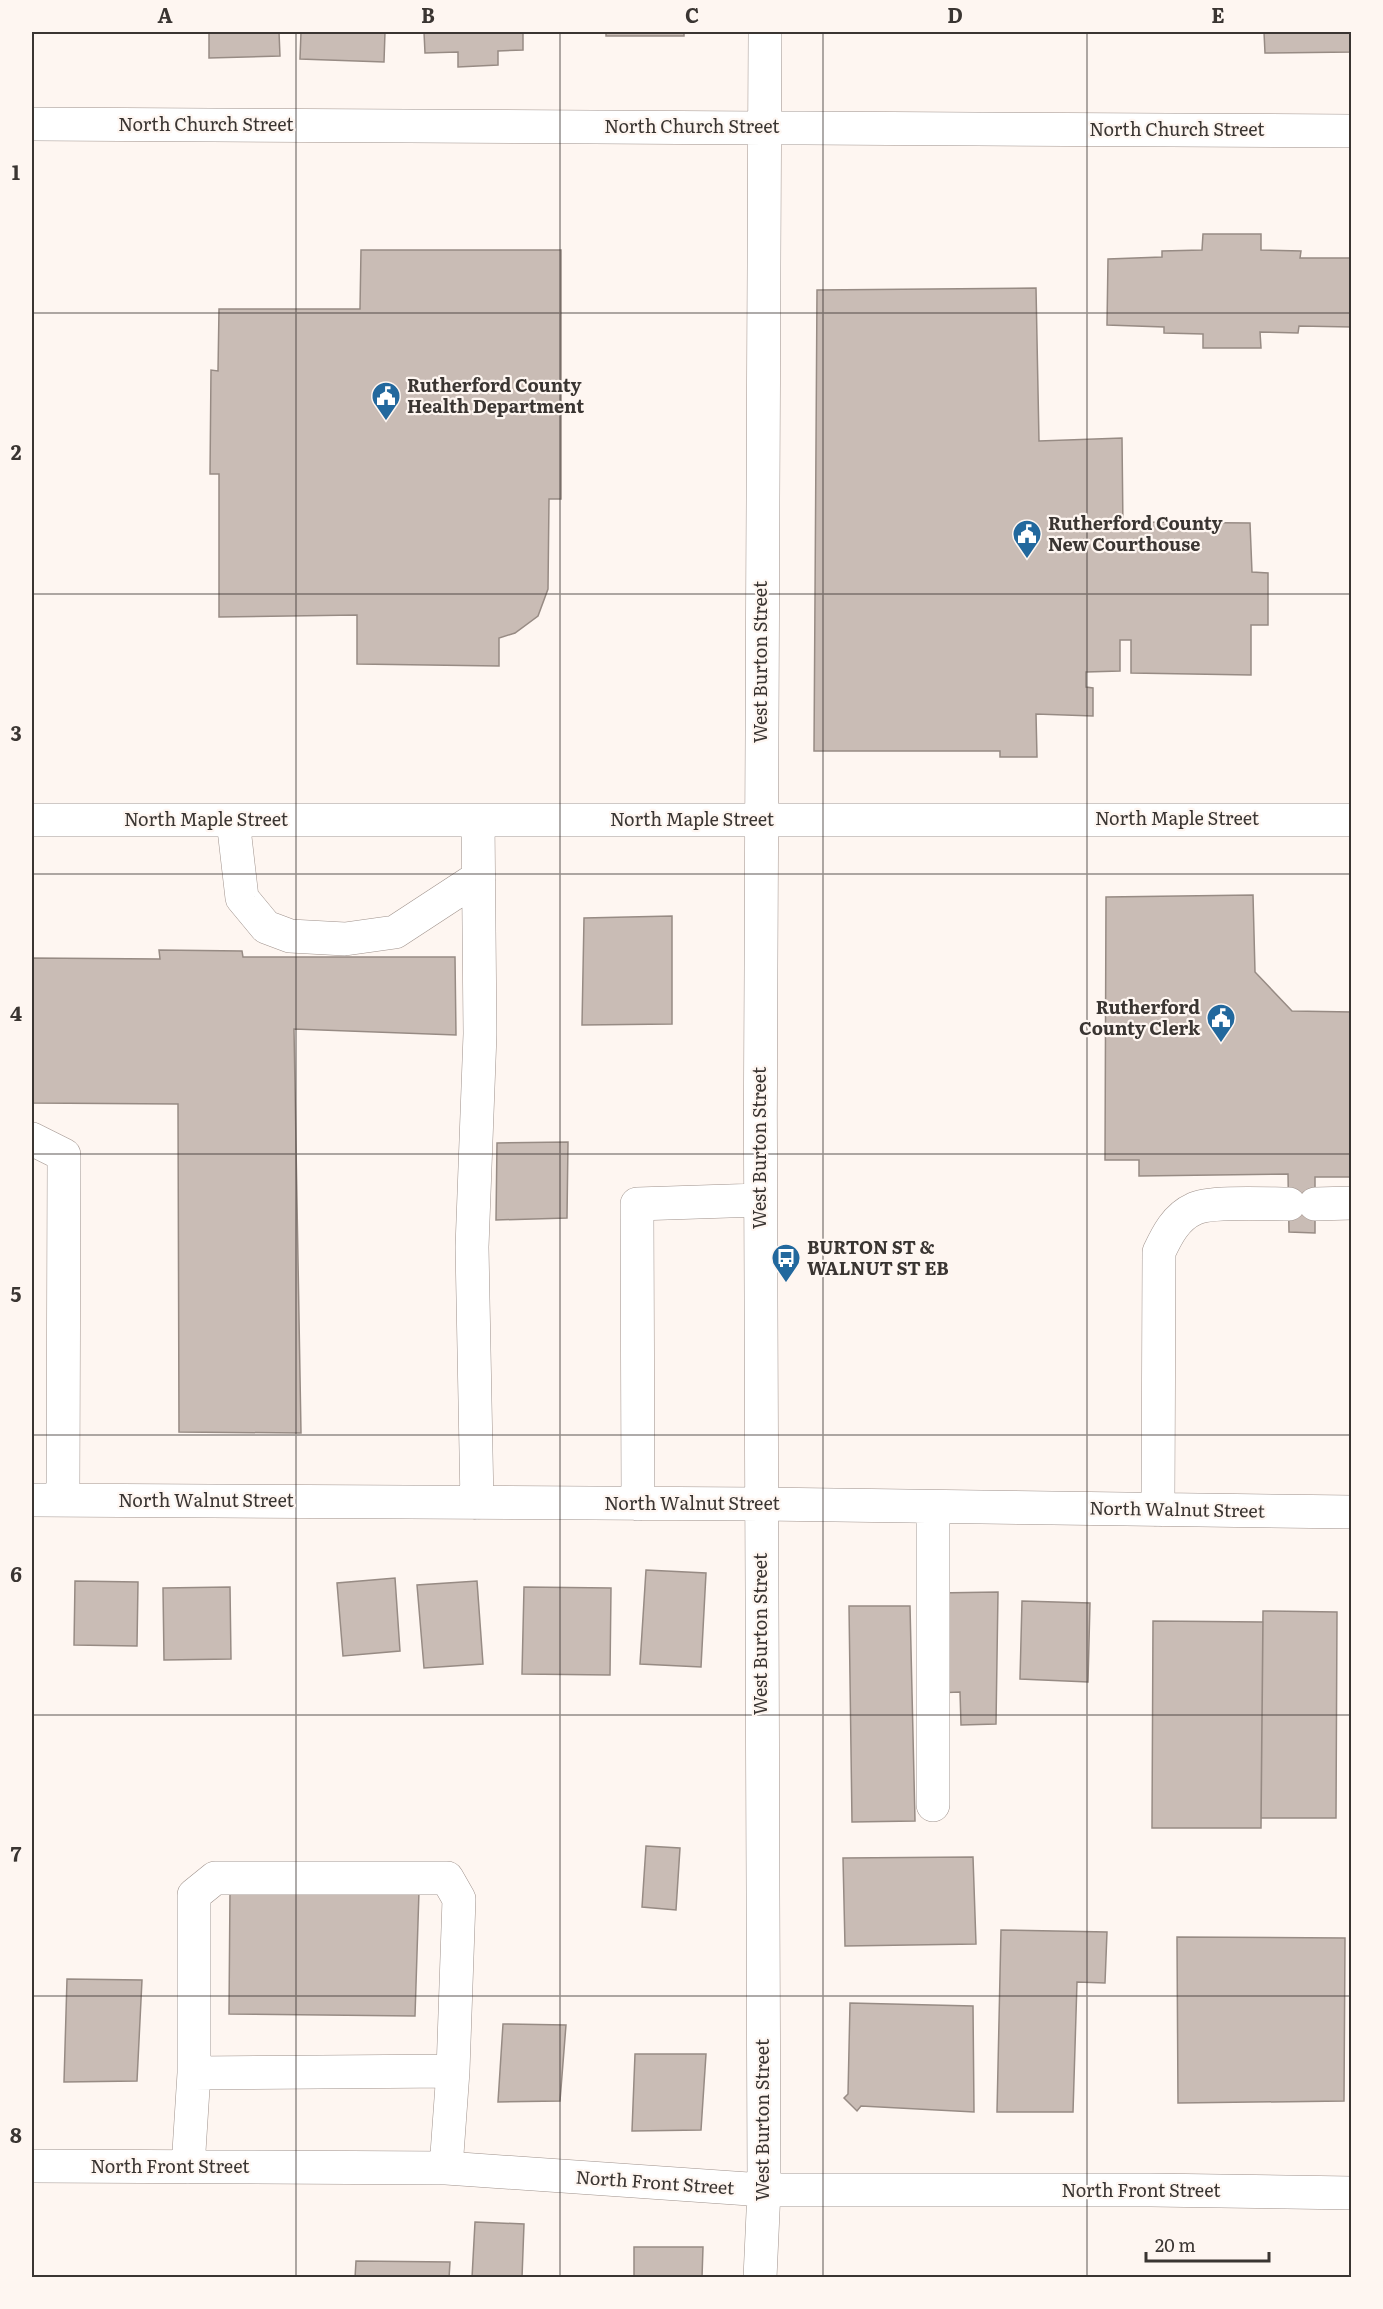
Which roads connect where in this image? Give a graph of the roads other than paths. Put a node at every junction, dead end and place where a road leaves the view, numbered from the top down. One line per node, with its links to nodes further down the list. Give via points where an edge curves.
1 (765, 32): 3 (street, West Burton Street)
2 (32, 124): 3 (street, North Church Street)
3 (764, 127): 4 (street, North Church Street); 8 (street, West Burton Street)
4 (1352, 131)
5 (32, 820): 6 (street, North Maple Street)
6 (233, 820): 7 (street, North Maple Street); 10 (street, via 242,898 266,927 290,936 345,939 395,933)
7 (478, 820): 8 (street, North Maple Street); 10 (street)
8 (760, 820): 9 (street, North Maple Street); 12 (street, West Burton Street)
9 (1352, 820)
10 (478, 877): 16 (street, via 480,1034 472,1247)
11 (32, 1139): 15 (street, via 64,1155)
12 (760, 1200): 17 (street, via 637,1204); 18 (street, West Burton Street)
13 (1352, 1203): 20 (street, via 1194,1208 1170,1228 1159,1252)
14 (32, 1500): 15 (street, North Walnut Street)
15 (63, 1500): 16 (street, North Walnut Street)
16 (477, 1503): 17 (street, North Walnut Street)
17 (638, 1504): 18 (street, North Walnut Street)
18 (761, 1504): 19 (street, North Walnut Street); 28 (street, West Burton Street)
19 (933, 1507): 20 (street, North Walnut Street); 22 (street)
20 (1158, 1510): 21 (street, North Walnut Street)
21 (1352, 1512)
22 (933, 1805)
23 (453, 2071): 24 (street); 24 (street, via 459,1899 447,1878 215,1878 194,1895); 27 (street)
24 (194, 2073): 26 (street)
25 (32, 2166): 26 (street, North Front Street)
26 (188, 2167): 27 (street, North Front Street)
27 (446, 2168): 28 (street, North Front Street)
28 (764, 2190): 29 (street, North Front Street); 30 (street, West Burton Street)
29 (1352, 2193)
30 (760, 2277)

